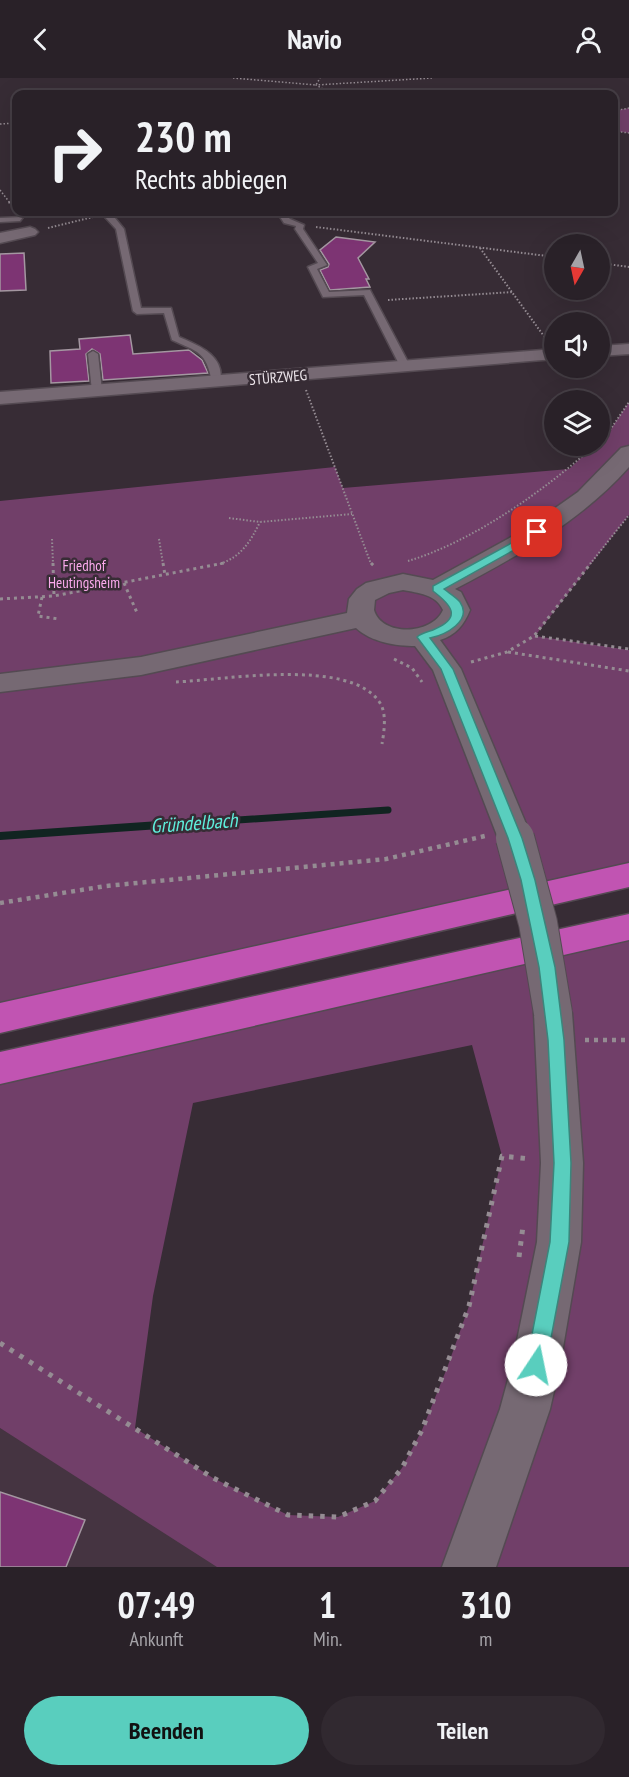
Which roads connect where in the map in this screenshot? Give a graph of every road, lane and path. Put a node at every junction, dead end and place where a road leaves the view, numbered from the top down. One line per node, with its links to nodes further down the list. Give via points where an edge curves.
1 (233, 78): 4 (path)
2 (320, 78): 4 (path)
3 (432, 78): 4 (path)
4 (316, 85): 5 (path)
5 (325, 90)
6 (92, 216): 10 (path)
7 (109, 216): 26 (lane, via 120,229 137,311 168,310 175,338 210,354)
8 (283, 216): 11 (lane)
9 (0, 220): 10 (lane)
10 (25, 225): 12 (street)
11 (300, 225): 13 (path); 18 (lane, via 322,266 312,267 326,295 367,292)
12 (0, 238)
13 (480, 248): 14 (path); 17 (path)
14 (544, 256)
15 (610, 264): 16 (path)
16 (629, 267)
17 (513, 292): 18 (path); 19 (path)
18 (372, 301): 24 (lane)
19 (544, 337)
20 (629, 349): 22 (street)
21 (544, 350): 24 (street, STÜRZWEG)
22 (610, 350)
23 (93, 354): 27 (lane)
24 (405, 366): 25 (street, STÜRZWEG)
25 (301, 375): 26 (street, STÜRZWEG); 33 (path)
26 (217, 382): 27 (street, STÜRZWEG)
27 (97, 391): 28 (street, STÜRZWEG)
28 (0, 398)
29 (629, 402): 30 (path)
30 (610, 430)
31 (629, 453): 43 (main road, via 589,496 566,514 523,542)
32 (583, 456): 39 (path, via 497,518)
33 (352, 514): 36 (path); 40 (path, via 372,566)
34 (629, 515): 50 (path)
35 (229, 518): 36 (path)
36 (260, 522): 41 (path, via 246,550 235,559)
37 (52, 539): 44 (path)
38 (159, 539): 41 (path)
39 (406, 561)
40 (381, 566)
41 (165, 575): 42 (path)
42 (124, 583): 44 (path); 47 (path)
43 (436, 588): 48 (main road, via 403,582 372,590 362,598); 51 (main road, via 455,602 458,611 448,627)
44 (54, 596): 45 (path)
45 (42, 597): 46 (path); 49 (path, via 38,616)
46 (0, 599)
47 (138, 615)
48 (362, 618): 51 (main road, via 369,626 393,636); 55 (main road)
49 (59, 619)
50 (534, 636): 52 (path); 53 (path)
51 (423, 637): 57 (main road)
52 (629, 649)
53 (507, 652): 56 (path); 57 (path)
54 (387, 655): 57 (path)
55 (141, 666): 58 (main road); 59 (path, via 148,681 323,675 348,681 379,702 383,711)
56 (629, 671)
57 (436, 677): 60 (main road)
58 (0, 683)
59 (382, 744)
60 (502, 836): 62 (path, via 386,859 106,886); 65 (main road, bridge, via 538,923)
61 (629, 875): 64 (highway)
62 (0, 903)
63 (629, 927): 67 (highway)
64 (0, 1018)
65 (555, 1026): 66 (path); 74 (main road, via 562,1163 559,1242 525,1409)
66 (629, 1040)
67 (0, 1068)
68 (532, 1147): 69 (path)
69 (532, 1159): 70 (path); 73 (path, via 502,1156 469,1306 422,1430 402,1468 375,1501 338,1517 288,1515 213,1478)
70 (530, 1170)
71 (524, 1215): 72 (path)
72 (518, 1260)
73 (0, 1343)
74 (469, 1567)

